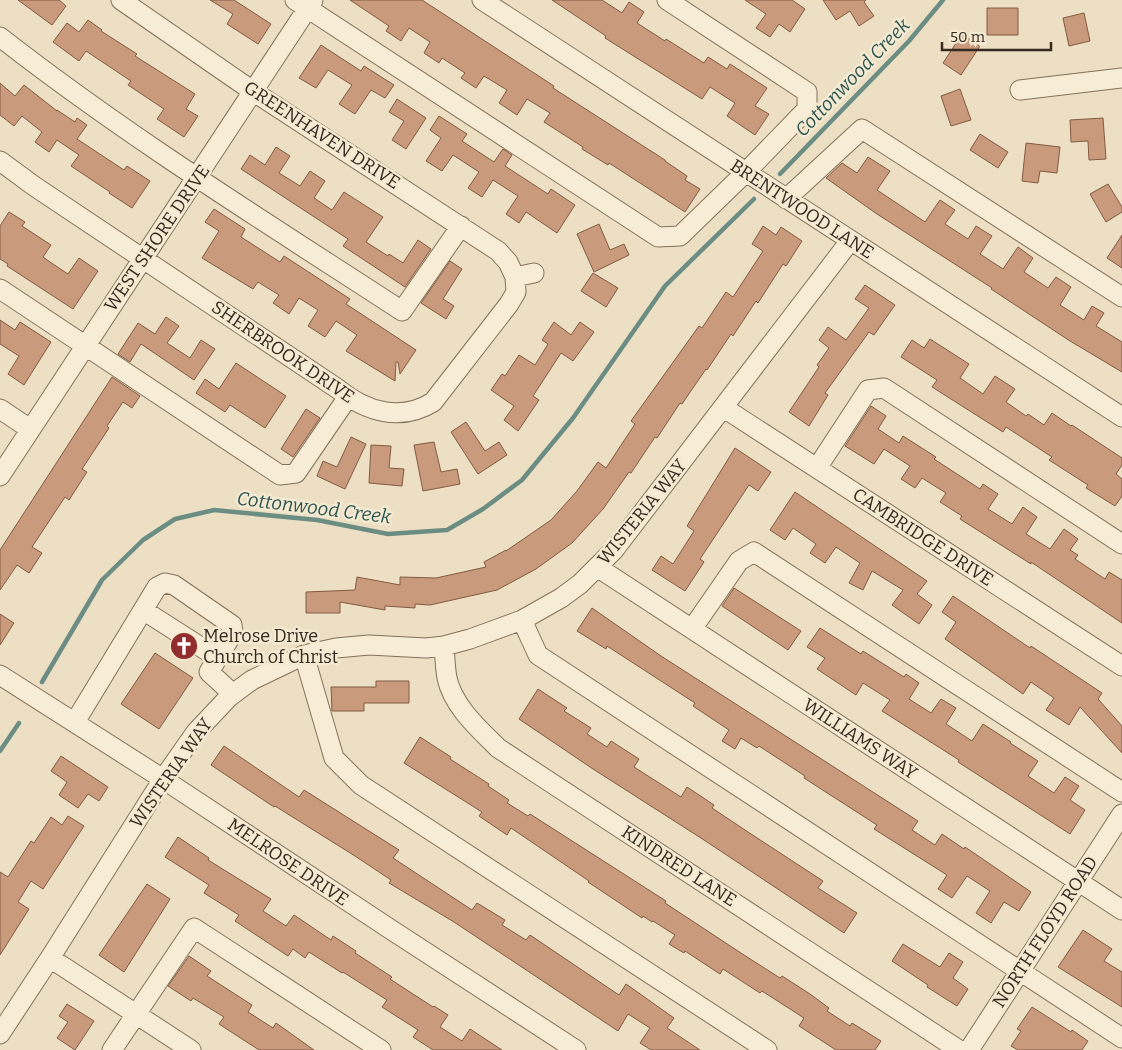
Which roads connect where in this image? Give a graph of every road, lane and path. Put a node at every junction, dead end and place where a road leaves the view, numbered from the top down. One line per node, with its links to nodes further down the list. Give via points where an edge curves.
1 (121, 0): 8 (street, GREENHAVEN DRIVE)
2 (482, 0): 10 (street, BRENTWOOD LANE)
3 (667, 0): 10 (street, via 807,92 807,109)
4 (305, 3): 8 (street, WEST SHORE DRIVE); 10 (street, via 658,237 680,236)
5 (0, 37): 11 (street, via 47,74)
6 (1122, 78): 7 (street)
7 (1020, 90)
8 (254, 92): 11 (street, WEST SHORE DRIVE); 13 (street, GREENHAVEN DRIVE)
9 (0, 161): 15 (street, SHERBROOK DRIVE)
10 (746, 172): 12 (street, BRENTWOOD LANE)
11 (198, 177): 13 (street, via 402,312); 15 (street, WEST SHORE DRIVE)
12 (786, 199): 14 (street, BRENTWOOD LANE); 19 (street, via 862,129)
13 (461, 226): 17 (street, GREENHAVEN DRIVE, via 498,251)
14 (850, 241): 22 (street, WISTERIA WAY); 24 (street, BRENTWOOD LANE)
15 (143, 260): 20 (street, WEST SHORE DRIVE); 21 (street, SHERBROOK DRIVE)
16 (534, 273): 17 (street)
17 (515, 277): 21 (street, SHERBROOK DRIVE, via 516,292 509,304 433,402 422,409 393,414 365,407)
18 (0, 289): 20 (street)
19 (1122, 297)
20 (85, 346): 21 (street, via 280,475 296,473); 25 (street, WEST SHORE DRIVE)
21 (348, 397)
22 (724, 408): 26 (street, CAMBRIDGE DRIVE); 29 (street, WISTERIA WAY, via 614,550)
23 (0, 409): 25 (street)
24 (1122, 417)
25 (30, 429): 27 (street, WEST SHORE DRIVE)
26 (817, 468): 28 (street, via 868,390 884,388); 36 (street, CAMBRIDGE DRIVE)
27 (0, 476)
28 (1122, 544)
29 (597, 567): 31 (street, WISTERIA WAY, via 561,598); 32 (street, WILLIAMS WAY)
30 (143, 610): 35 (street); 35 (street, via 160,584 174,585 232,625 233,633); 39 (street)
31 (522, 620): 33 (street, WISTERIA WAY); 46 (street, via 538,655)
32 (692, 629): 41 (street, via 739,561 754,552); 43 (street, WILLIAMS WAY)
33 (444, 646): 34 (street, WISTERIA WAY, via 369,645); 55 (street, KINDRED LANE, via 447,679 459,704 474,725 498,748)
34 (304, 655): 38 (street, WISTERIA WAY, via 252,680); 54 (street, via 334,758 361,785)
35 (218, 658): 38 (street, via 209,672)
36 (1122, 666)
37 (0, 675): 39 (street, MELROSE DRIVE)
38 (233, 694): 40 (street, WISTERIA WAY, via 196,732)
39 (75, 722): 40 (street, MELROSE DRIVE)
40 (163, 779): 45 (street, WISTERIA WAY); 53 (street, MELROSE DRIVE)
41 (1122, 792)
42 (1122, 814): 43 (street, NORTH FLOYD ROAD)
43 (1078, 882): 44 (street, WILLIAMS WAY); 46 (street, NORTH FLOYD ROAD)
44 (1122, 910)
45 (50, 958): 47 (street); 48 (street, WISTERIA WAY)
46 (1020, 972): 49 (street); 56 (street, NORTH FLOYD ROAD)
47 (136, 1014): 50 (street); 51 (street); 52 (street, via 194,928)
48 (0, 1034)
49 (1122, 1038)
50 (112, 1050)
51 (191, 1050)
52 (381, 1050)
53 (576, 1050)
54 (767, 1050)
55 (959, 1050)
56 (969, 1050)

